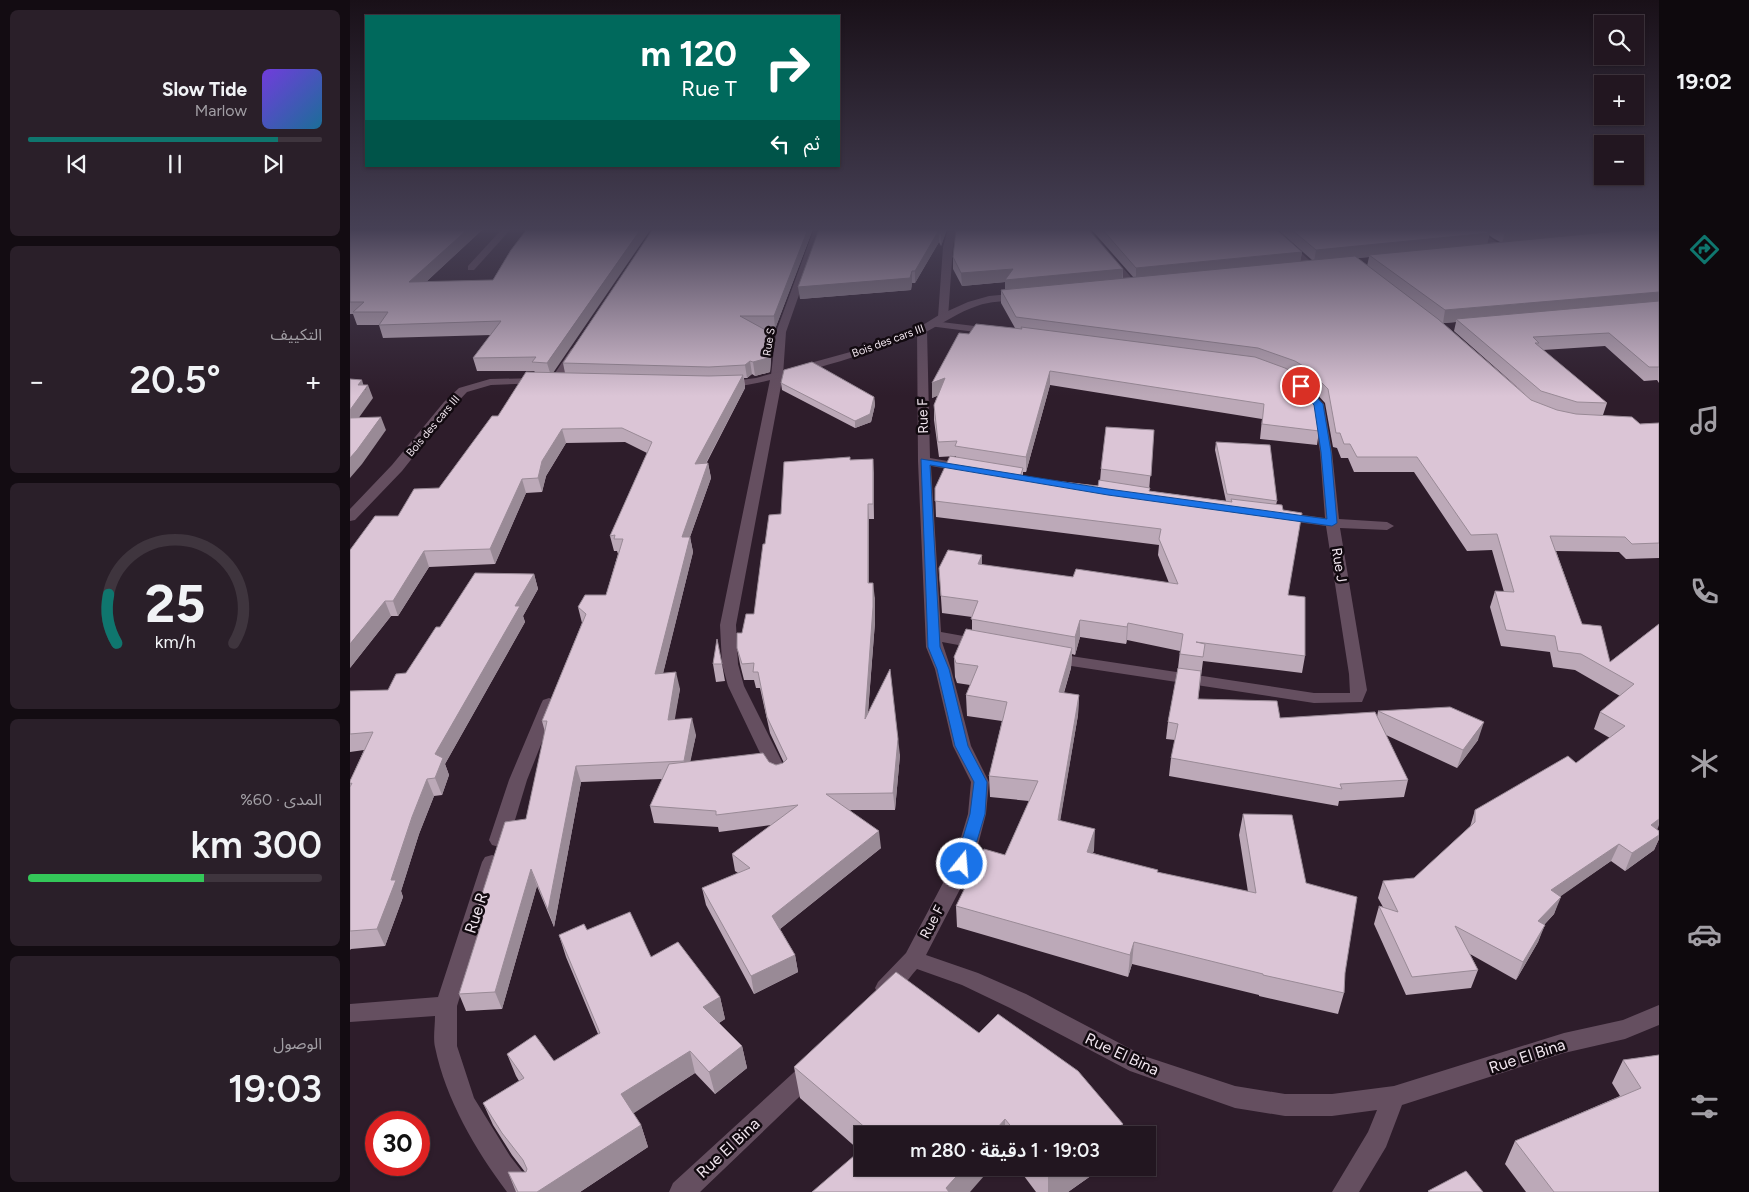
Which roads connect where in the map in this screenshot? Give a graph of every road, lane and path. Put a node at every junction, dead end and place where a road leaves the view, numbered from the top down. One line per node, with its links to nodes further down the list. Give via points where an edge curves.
1 (798, 285): 7 (street, Rue S, via 781,332)
2 (941, 285): 4 (street, Rue F)
3 (1035, 294): 4 (street, Bois des cars III, via 989,299)
4 (933, 324): 5 (street); 7 (street, Bois des cars III, via 858,353); 10 (street, Rue F)
5 (1008, 333)
6 (582, 342): 13 (street, Bois des cars III, via 560,382 501,380 463,390 398,468)
7 (777, 375): 9 (street, Bois des cars III, via 748,383); 20 (street, Rue S, via 728,625 730,664 736,686)
8 (1288, 378): 14 (street, Rue J, via 1318,404)
9 (711, 385)
10 (924, 461): 11 (street); 16 (street, Rue F)
11 (982, 471)
12 (1264, 513): 14 (street)
13 (350, 517)
14 (1332, 523): 15 (street); 18 (street, Rue J, via 1360,690 1356,698 1314,698)
15 (1387, 526)
16 (935, 636): 17 (street); 21 (street, Rue F, via 934,647 943,669 962,746 980,782 978,814 962,864)
17 (992, 646)
18 (1040, 656)
19 (558, 682): 23 (street, Rue R, via 518,780)
20 (779, 774)
21 (913, 959): 22 (street); 27 (street, Rue El Bina, via 970,979 1018,1001 1138,1064 1235,1097 1304,1105)
22 (873, 1003)
23 (446, 1006): 24 (street); 28 (street, Rue R, via 446,1046 464,1102)
24 (350, 1014)
25 (1659, 1015): 27 (street, Rue El Bina, via 1624,1029 1564,1043)
26 (826, 1054): 29 (street, Rue El Bina)
27 (1394, 1097): 30 (street, via 1377,1139)
28 (522, 1192)
29 (682, 1192)
30 (1345, 1192)

